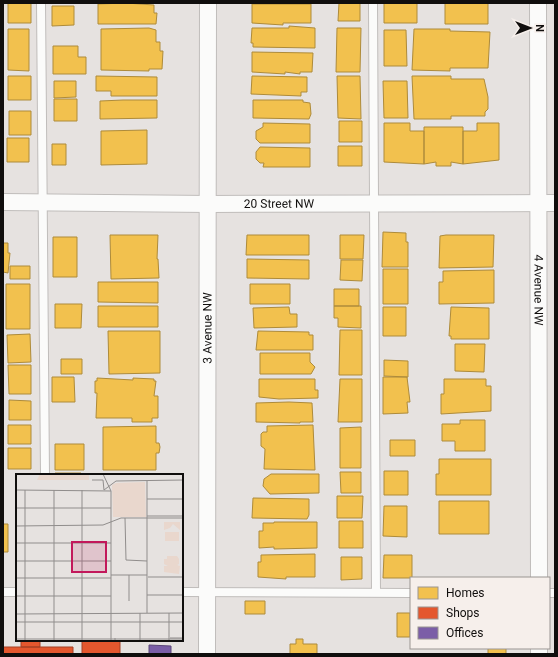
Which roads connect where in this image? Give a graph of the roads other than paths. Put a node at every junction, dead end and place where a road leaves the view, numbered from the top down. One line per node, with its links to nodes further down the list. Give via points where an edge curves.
1 (41, 3): 6 (lane)
2 (208, 3): 10 (street, 3 Avenue NW)
3 (373, 3): 9 (lane)
4 (538, 3): 7 (street, 4 Avenue NW)
5 (3, 202): 6 (street, 20 Street NW)
6 (42, 202): 10 (street, 20 Street NW); 11 (lane)
7 (538, 202): 8 (street, 20 Street NW); 9 (street, 20 Street NW); 12 (street, 4 Avenue NW)
8 (555, 202)
9 (374, 203): 10 (street, 20 Street NW); 17 (lane)
10 (209, 204): 16 (street, 3 Avenue NW)
11 (45, 474)
12 (539, 577)
13 (3, 592): 14 (lane)
14 (16, 592)
15 (183, 592): 16 (lane)
16 (207, 592): 17 (lane); 19 (street, 3 Avenue NW)
17 (376, 593): 18 (lane)
18 (410, 593)
19 (207, 654)

